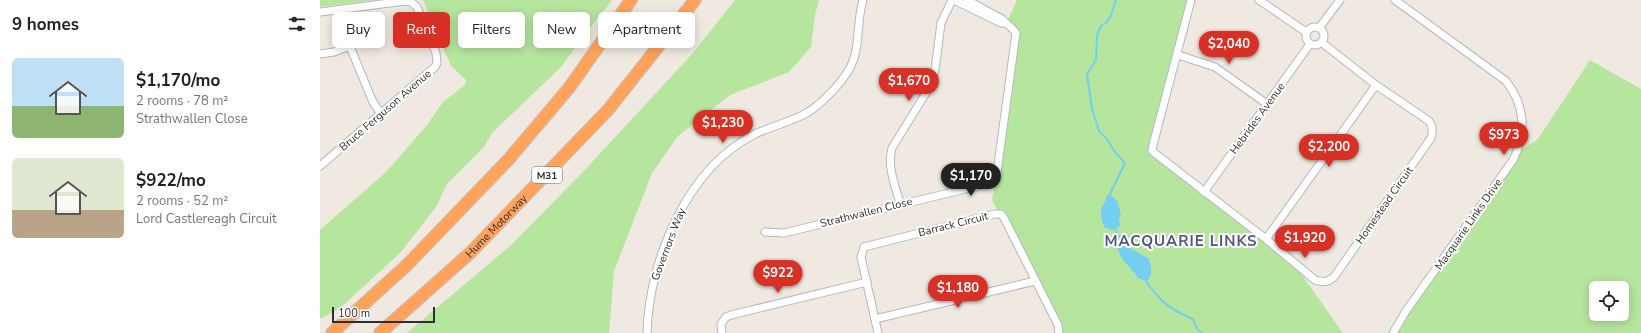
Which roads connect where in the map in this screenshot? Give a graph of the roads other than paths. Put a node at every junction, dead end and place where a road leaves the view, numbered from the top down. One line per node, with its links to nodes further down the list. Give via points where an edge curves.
1 (631, 0): 32 (highway, via 569,88 509,158 407,265)
2 (695, 0): 33 (highway, Hume Motorway / M31, via 592,127 470,253)
3 (863, 0): 34 (street, Governors Way, via 855,56 841,81 814,108 735,146 702,177 681,208 652,288)
4 (953, 0): 12 (street, via 1001,23); 26 (street, via 941,23 935,70 929,88 890,155 890,167)
5 (967, 0): 12 (street)
6 (1191, 0): 20 (street, Homestead Circuit)
7 (1259, 0): 14 (street)
8 (1340, 0): 13 (street)
9 (1395, 0): 38 (street, Macquarie Links Drive, via 1506,81 1517,98 1523,117 1520,146 1513,160)
10 (338, 10): 11 (street, Bruce Ferguson Avenue); 23 (street, Bruce Ferguson Avenue, via 405,1 417,7 436,53 437,63)
11 (320, 12)
12 (1005, 22): 26 (street, Strathwallen Close, via 1013,28 1016,39 996,177 988,183)
13 (1320, 28): 14 (street, via 1311,27); 15 (street, via 1324,34)
14 (1306, 32): 16 (street, via 1306,39)
15 (1321, 42): 16 (street, via 1316,45); 21 (street, Homestead Circuit)
16 (1310, 44): 22 (street, Hebrides Avenue)
17 (345, 48): 19 (street)
18 (351, 48): 23 (street, via 373,102)
19 (320, 54)
20 (1178, 55): 22 (street, via 1215,67); 25 (street, Homestead Circuit, via 1152,150 1156,156)
21 (1376, 85): 28 (street); 28 (street, Homestead Circuit, via 1429,121 1433,132 1334,277 1329,282 1315,280)
22 (1267, 104): 25 (street, Hebrides Avenue)
23 (381, 114): 24 (street, Bruce Ferguson Avenue)
24 (320, 166)
25 (1204, 192): 28 (street, Homestead Circuit)
26 (900, 204): 27 (street, Strathwallen Close, via 784,233)
27 (765, 232)
28 (1266, 239)
29 (1035, 281): 30 (street, Barrack Circuit, via 1004,218 1001,214 995,214 866,245 860,256); 31 (street); 37 (street, Barrack Circuit, via 1058,325)
30 (867, 282): 31 (street, Barrack Circuit); 35 (street, via 731,315 721,324)
31 (875, 320): 36 (street, Barrack Circuit)
32 (332, 333)
33 (380, 333)
34 (647, 333)
35 (722, 333)
36 (878, 333)
37 (1059, 333)
38 (1393, 333)

